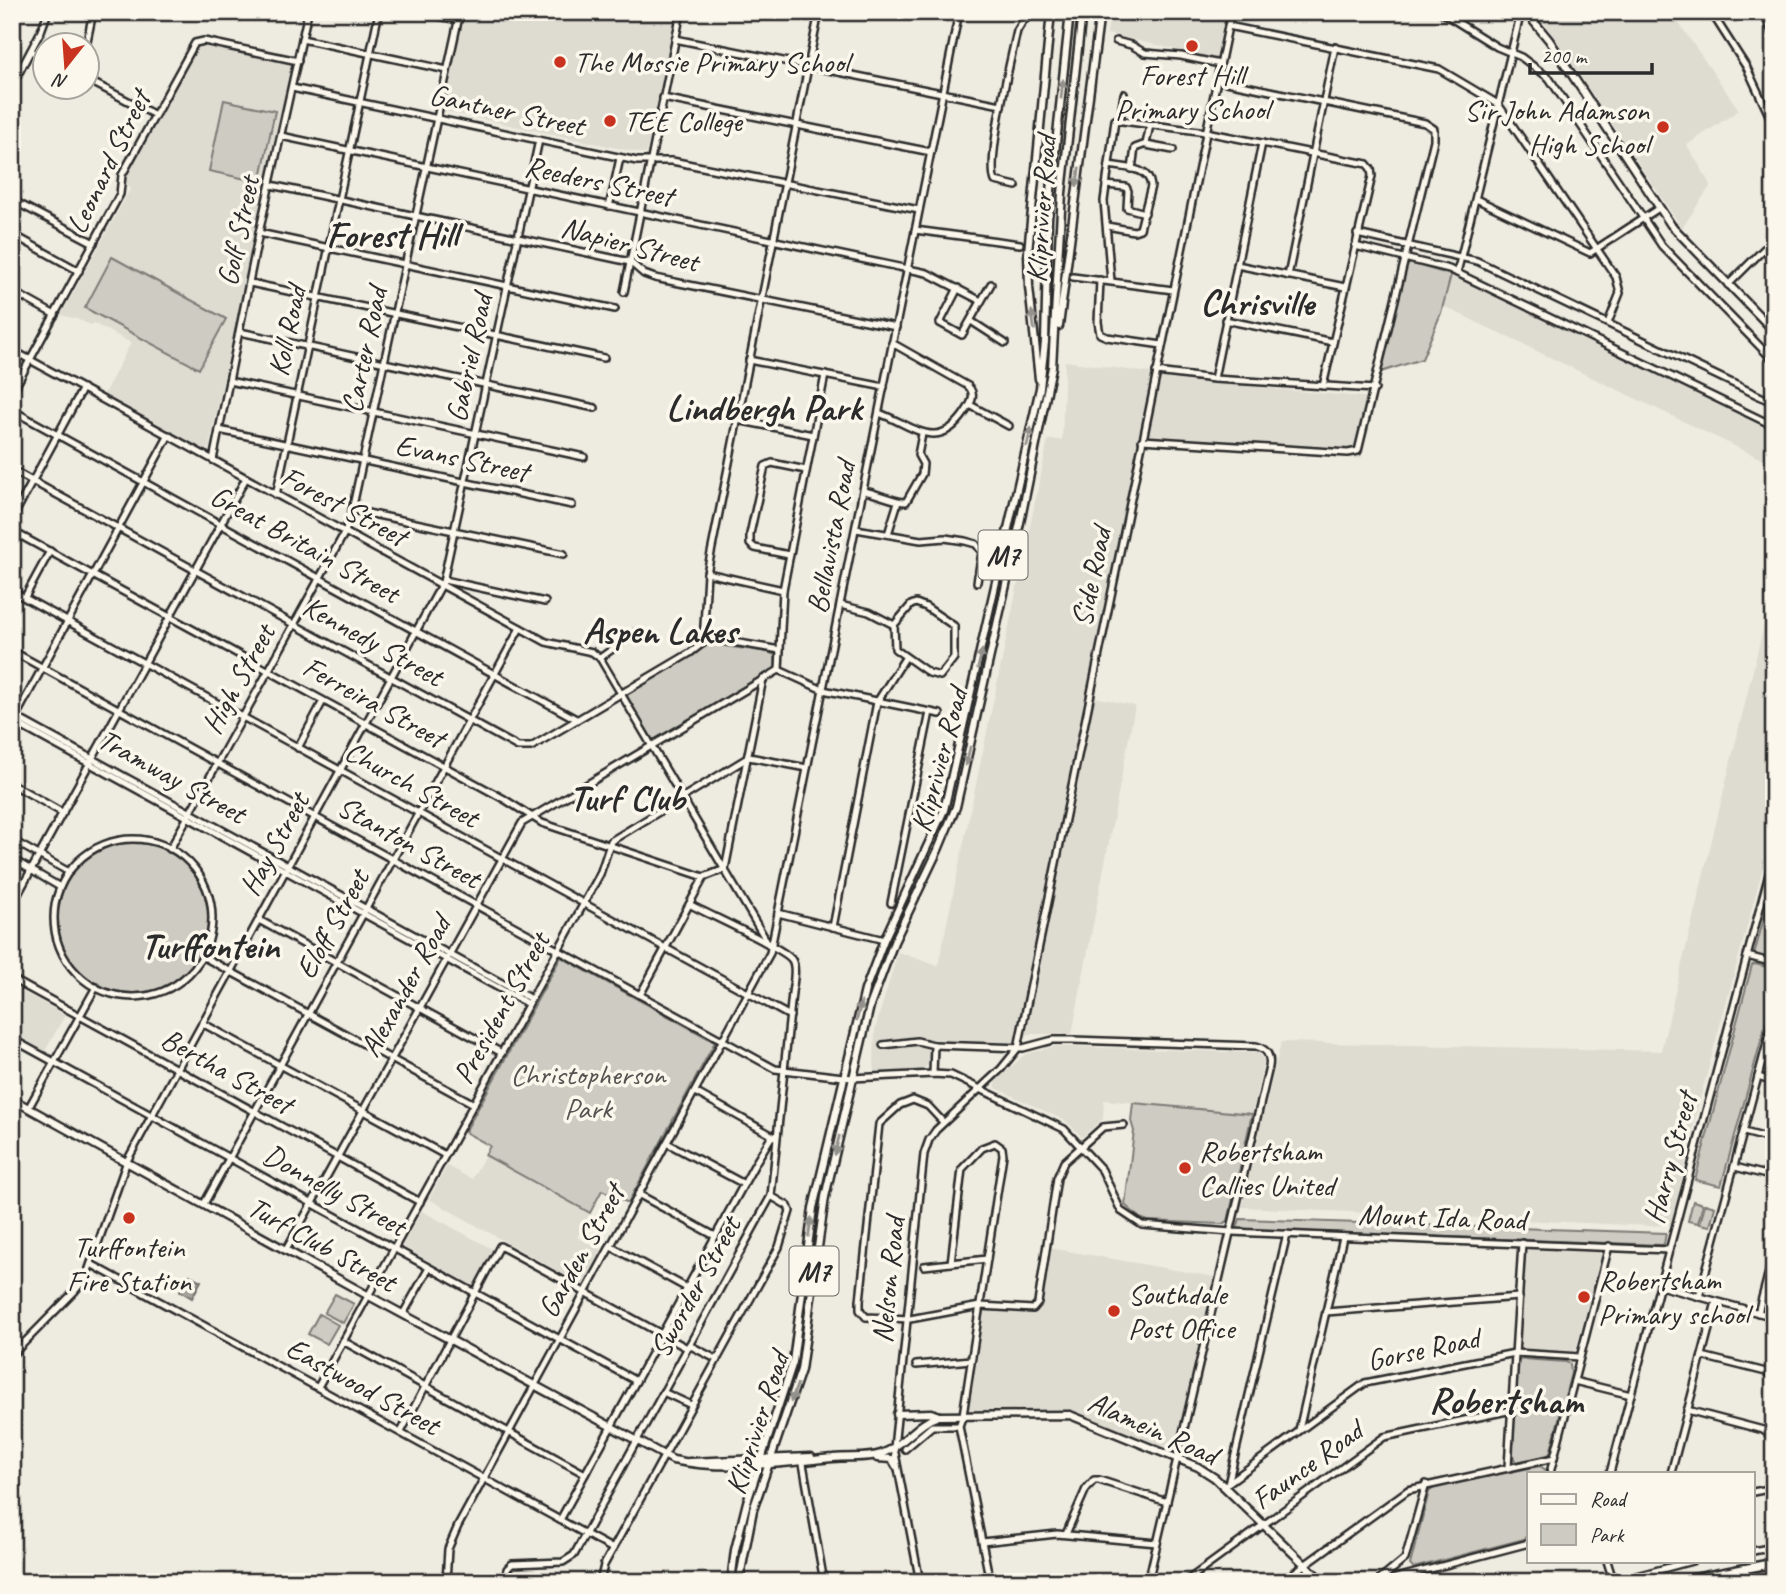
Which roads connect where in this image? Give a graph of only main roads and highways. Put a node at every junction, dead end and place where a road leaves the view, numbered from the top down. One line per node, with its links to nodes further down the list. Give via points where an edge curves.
1 (1051, 12): 8 (main road, one-way to 1, via 1028,252)
2 (1070, 12): 8 (main road, Kliprivier Road / M7, one-way to 2, via 1048,219)
3 (1082, 12): 7 (main road, Kliprivier Road / M7, via 1061,203)
4 (1100, 12): 7 (main road, one-way to 7)
5 (1523, 12): 6 (main road, via 1549,40 1685,241)
6 (1774, 331)
7 (1055, 339): 13 (main road, Kliprivier Road / M7, one-way to 13, via 1044,412 956,807 883,968 868,1015 822,1212 801,1370)
8 (1040, 388): 14 (main road, Kliprivier Road / M7, one-way to 8, via 793,1362 813,1208 865,990 944,810)
9 (12, 1099): 14 (main road, Turf Club Street, via 665,1455 701,1465)
10 (897, 1414): 11 (main road, Alamein Road)
11 (939, 1416): 12 (main road, via 894,1448); 20 (main road, Alamein Road, via 1070,1415 1206,1471 1226,1484)
12 (866, 1457): 13 (main road, Turf Club Street); 15 (main road, via 890,1459)
13 (768, 1462): 14 (main road, Turf Club Street); 19 (main road, Kliprivier Road / M7)
14 (759, 1463): 18 (main road, Kliprivier Road / M7, via 741,1523)
15 (896, 1465)
16 (1774, 1563): 21 (highway)
17 (1774, 1573): 22 (highway)
18 (731, 1582)
19 (738, 1582)
20 (1323, 1582)
21 (1676, 1582)
22 (1728, 1582)

